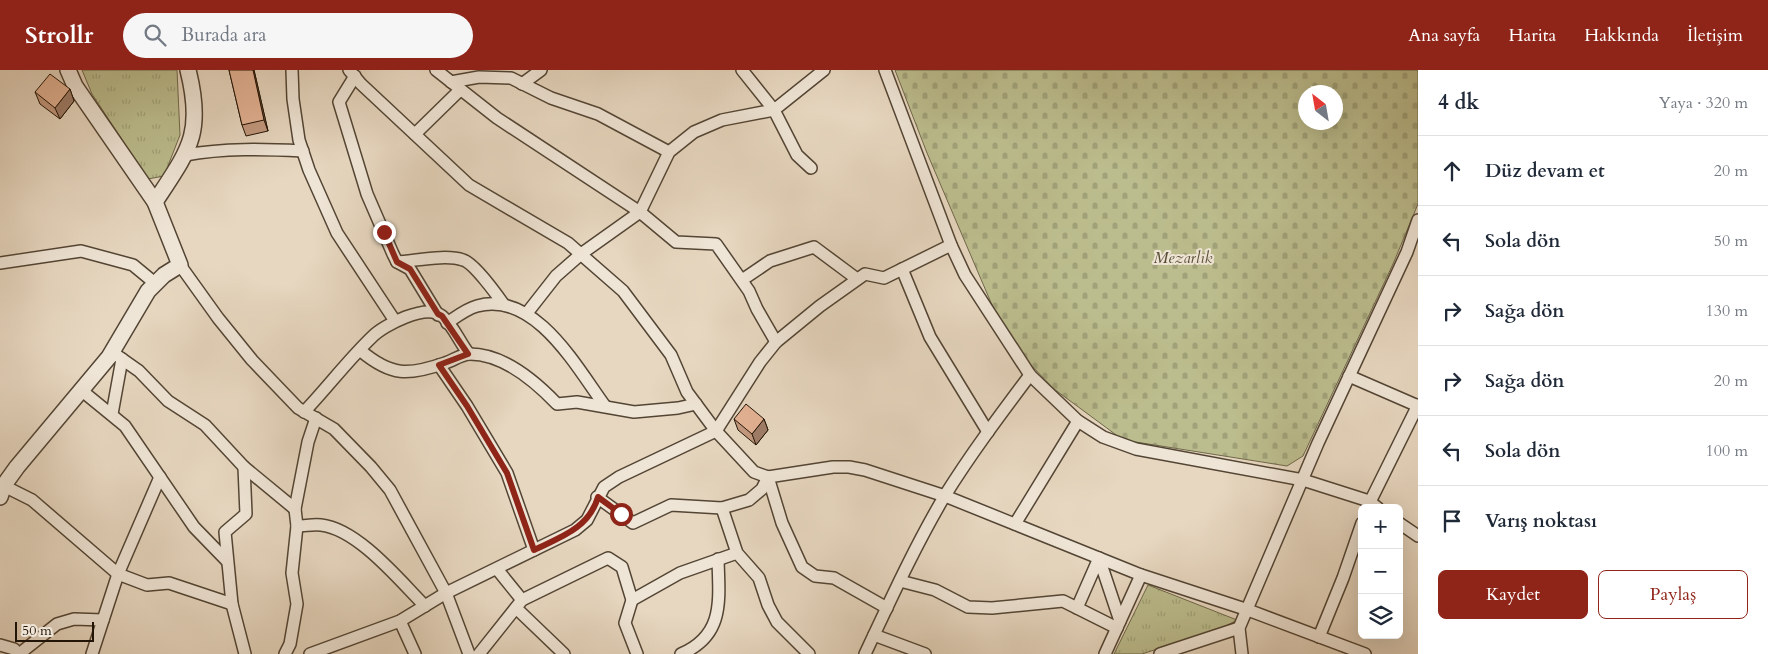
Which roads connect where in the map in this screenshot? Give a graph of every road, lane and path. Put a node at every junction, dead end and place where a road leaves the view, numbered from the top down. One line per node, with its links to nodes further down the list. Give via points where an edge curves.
1 (68, 70): 19 (street, via 75,86)
2 (190, 70): 17 (street, via 196,124)
3 (292, 70): 15 (street, via 293,99)
4 (436, 70): 10 (street)
5 (541, 70): 11 (street)
6 (742, 70): 13 (street)
7 (824, 70): 13 (street)
8 (885, 70): 22 (street)
9 (352, 73): 14 (street); 24 (street, via 339,102 367,194)
10 (451, 82): 11 (street, via 479,77 511,78); 12 (street)
11 (522, 84): 16 (street, via 550,98 598,114)
12 (460, 90): 14 (street); 20 (street, via 496,118)
13 (774, 110): 16 (street, via 722,120 694,132); 18 (street, via 797,155)
14 (415, 134): 23 (street, via 469,185 568,243)
15 (303, 152): 17 (street, via 251,148); 34 (street, via 337,233)
16 (669, 152): 20 (street)
17 (185, 155): 19 (street)
18 (811, 168)
19 (155, 202): 26 (street)
20 (640, 212): 23 (street); 29 (street, via 676,242 716,244)
21 (1418, 220): 41 (street, via 1407,252)
22 (951, 245): 27 (street); 40 (street, via 982,304)
23 (581, 254): 32 (street, via 556,276); 43 (street, via 623,291 671,355 687,392)
24 (397, 262): 31 (street, via 464,260); 33 (street, via 410,269)
25 (0, 263): 30 (street, via 81,251 133,265)
26 (180, 265): 30 (street); 46 (street, via 252,360)
27 (902, 269): 28 (street, via 884,278 866,274); 51 (street, via 930,337)
28 (857, 279): 29 (street, via 814,247 770,261); 35 (street)
29 (742, 280): 35 (street)
30 (156, 284): 38 (street, via 148,291)
31 (504, 306): 32 (street); 33 (street, via 478,306)
32 (527, 313): 45 (street, via 555,338)
33 (443, 319): 34 (street, via 418,313); 37 (street)
34 (395, 321): 36 (street, via 372,337)
35 (776, 342): 50 (street)
36 (361, 351): 39 (street, via 375,363 397,372 408,373); 46 (street)
37 (468, 354): 39 (street); 45 (street, via 494,358 520,372 557,404 577,402)
38 (117, 355): 42 (street); 47 (street); 52 (street, via 139,371 168,400 205,425)
39 (439, 365): 68 (street, via 507,473)
40 (1030, 375): 49 (street); 51 (street)
41 (1349, 376): 44 (street); 55 (street)
42 (81, 390): 47 (street); 56 (street)
43 (696, 404): 45 (street, via 634,412); 50 (street)
44 (1418, 405): 60 (street)
45 (605, 406)
46 (304, 412): 48 (street)
47 (112, 414): 53 (street, via 125,426)
48 (316, 418): 62 (street); 77 (street, via 334,429 390,490)
49 (1078, 421): 55 (street, via 1103,437 1136,449); 63 (street)
50 (716, 431): 54 (street, via 754,472); 58 (street, via 619,477 604,487)
51 (988, 432): 57 (street)
52 (244, 466): 62 (street); 72 (street, via 246,514 225,532)
53 (160, 477): 72 (street, via 194,526); 74 (street)
54 (768, 477): 57 (street, via 849,467); 61 (street, via 762,489 750,500); 82 (street, via 782,523 802,567 815,576 834,578)
55 (1303, 480): 59 (street); 84 (street)
56 (1, 489): 74 (street, via 32,500)
57 (945, 496): 63 (street); 76 (street)
58 (598, 497): 61 (street, via 633,523 671,505); 68 (street, via 581,525)
59 (1366, 504)
60 (1372, 504)
61 (722, 508): 69 (street)
62 (295, 509): 64 (street)
63 (1015, 524): 70 (street)
64 (297, 526): 81 (street, via 322,525 343,532 370,552); 96 (street, via 292,573 297,604 290,644)
65 (1403, 526): 67 (street)
66 (1358, 535): 90 (street)
67 (1418, 536)
68 (534, 550): 73 (street)
69 (736, 552): 71 (street); 104 (street, via 759,578 777,622)
70 (1099, 558): 75 (street); 83 (street); 87 (street)
71 (718, 559): 78 (street, via 680,573); 103 (street, via 720,600 714,626 693,649)
72 (227, 561): 79 (street)
73 (497, 569): 77 (street); 80 (street)
74 (118, 574): 79 (street, via 147,585 169,583); 85 (street)
75 (1141, 575): 84 (street); 87 (street)
76 (900, 581): 82 (street); 83 (street, via 935,590 968,607 1001,608 1063,601)
77 (446, 593): 81 (street); 99 (street)
78 (632, 600): 80 (street, via 622,567 608,558); 102 (street, via 626,623)
79 (232, 604): 95 (street)
80 (519, 604): 100 (street); 101 (street)
81 (425, 606): 86 (street)
82 (887, 608): 89 (street)
83 (1077, 608): 87 (street)
84 (1248, 610): 88 (street); 90 (street)
85 (103, 620): 93 (street, via 74,619 56,624); 94 (street)
86 (400, 621): 92 (street); 98 (street)
87 (1119, 624): 107 (street)
88 (1239, 628): 108 (street); 109 (street)
89 (874, 635): 105 (street); 106 (street)
90 (1319, 637): 110 (street)
91 (0, 645): 93 (street, via 14,649)
92 (330, 652): 97 (street)
93 (18, 654)
94 (92, 654)
95 (245, 654)
96 (285, 654)
97 (310, 654)
98 (415, 654)
99 (469, 654)
100 (479, 654)
101 (564, 654)
102 (638, 654)
103 (681, 654)
104 (809, 654)
105 (865, 654)
106 (925, 654)
107 (1105, 654)
108 (1160, 654)
109 (1242, 654)
110 (1365, 654)

